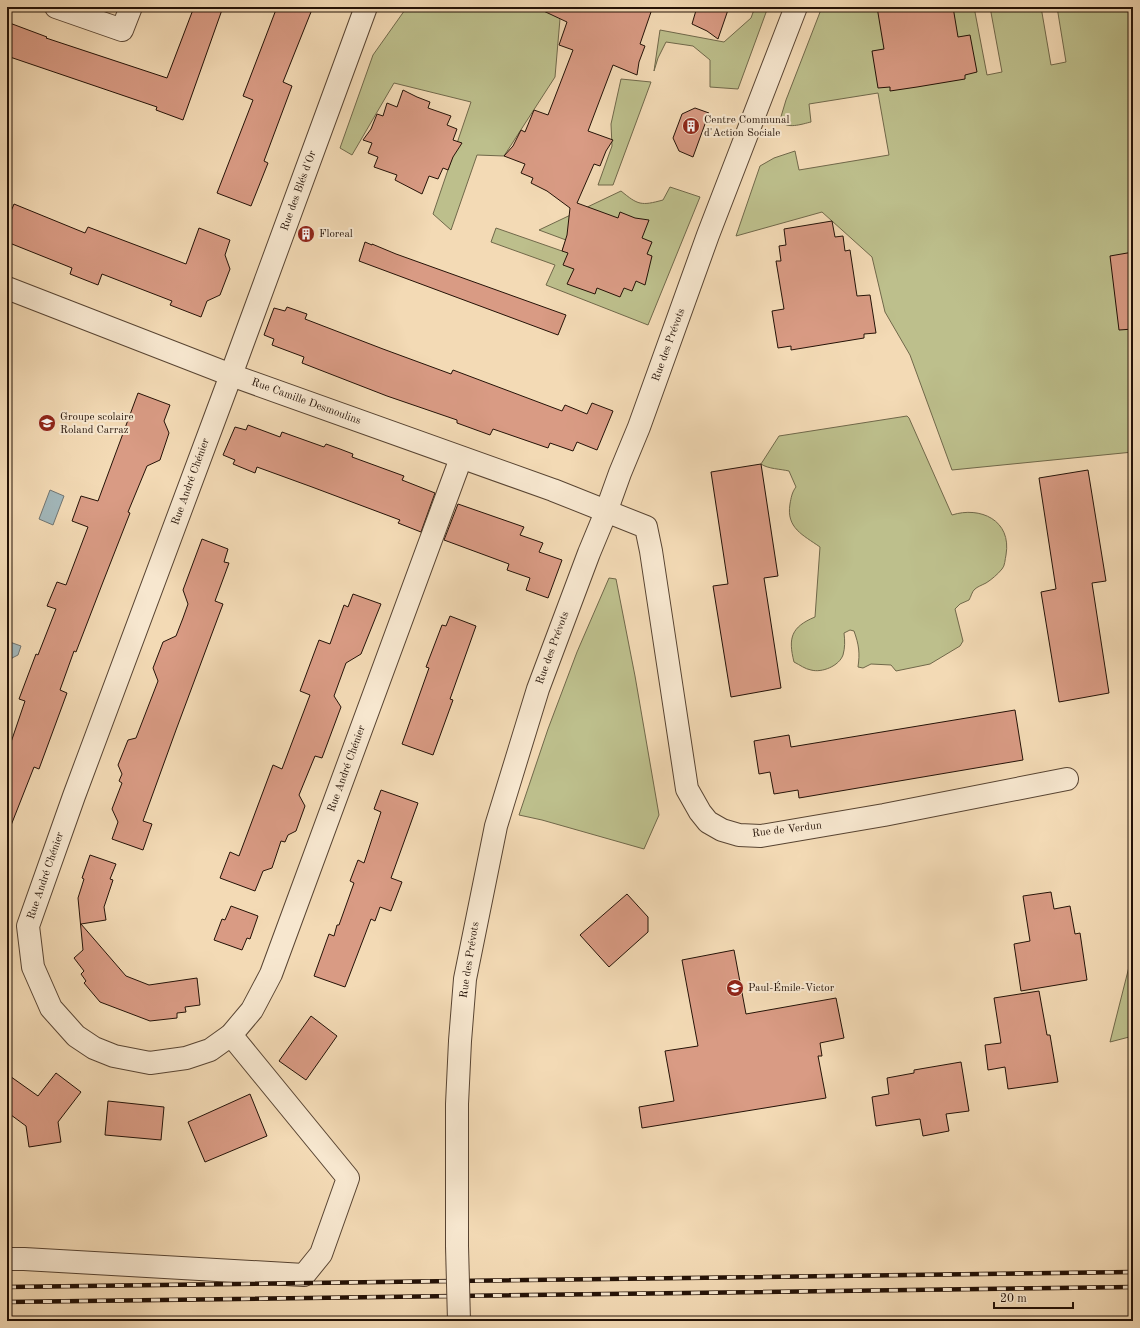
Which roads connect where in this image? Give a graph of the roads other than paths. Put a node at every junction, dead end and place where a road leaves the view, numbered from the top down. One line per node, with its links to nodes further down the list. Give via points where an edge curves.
1 (56, 7): 2 (street, via 122,30)
2 (131, 7)
3 (366, 7): 6 (street, Rue des Blés d'Or)
4 (796, 7): 8 (street, Rue des Prévots, via 708,235 654,388)
5 (7, 288): 6 (street, Rue Camille Desmoulins)
6 (231, 375): 7 (street, Rue Camille Desmoulins); 10 (street, Rue André Chénier, via 28,926 33,967 51,1008 76,1036 94,1048 114,1056 150,1063 186,1058 210,1050)
7 (461, 458): 8 (street, Rue Camille Desmoulins, via 553,490); 10 (street, Rue André Chénier, via 271,974 252,1010)
8 (606, 512): 9 (street, Rue de Verdun, via 646,527 688,790 708,822 739,835 761,836); 12 (street, Rue des Prévots, bridge, via 538,689 494,833 465,979 457,1104)
9 (1067, 779)
10 (231, 1035): 11 (street, via 348,1178 321,1254 304,1275)
11 (7, 1259)
12 (459, 1321)

